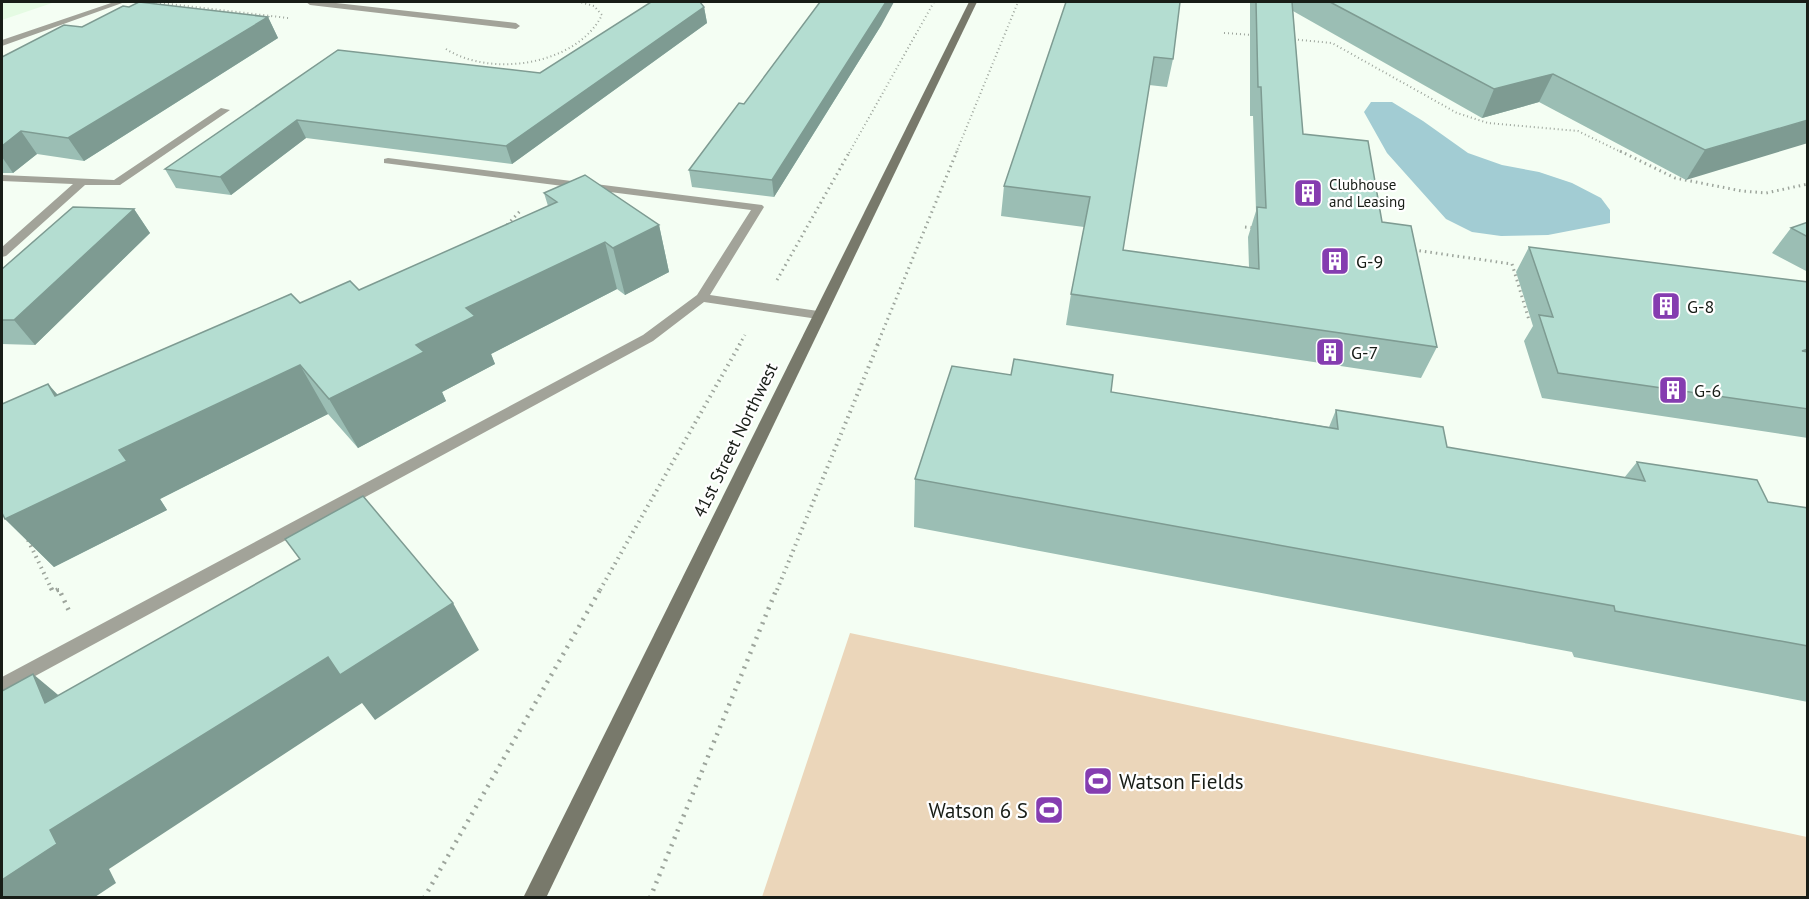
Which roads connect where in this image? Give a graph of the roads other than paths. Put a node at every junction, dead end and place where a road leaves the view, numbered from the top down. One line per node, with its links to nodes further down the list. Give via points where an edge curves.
1 (121, 2): 5 (street)
2 (310, 2): 4 (street)
3 (973, 2): 12 (main road, 41st Street Northwest)
4 (516, 26)
5 (2, 43)
6 (225, 110): 9 (street, via 116,183)
7 (388, 160): 11 (street, via 758,207)
8 (2, 178): 9 (street)
9 (82, 182): 10 (street)
10 (2, 253)
11 (702, 298): 12 (street); 13 (street, via 648,338)
12 (818, 315): 14 (main road, 41st Street Northwest)
13 (2, 686)
14 (534, 897)

